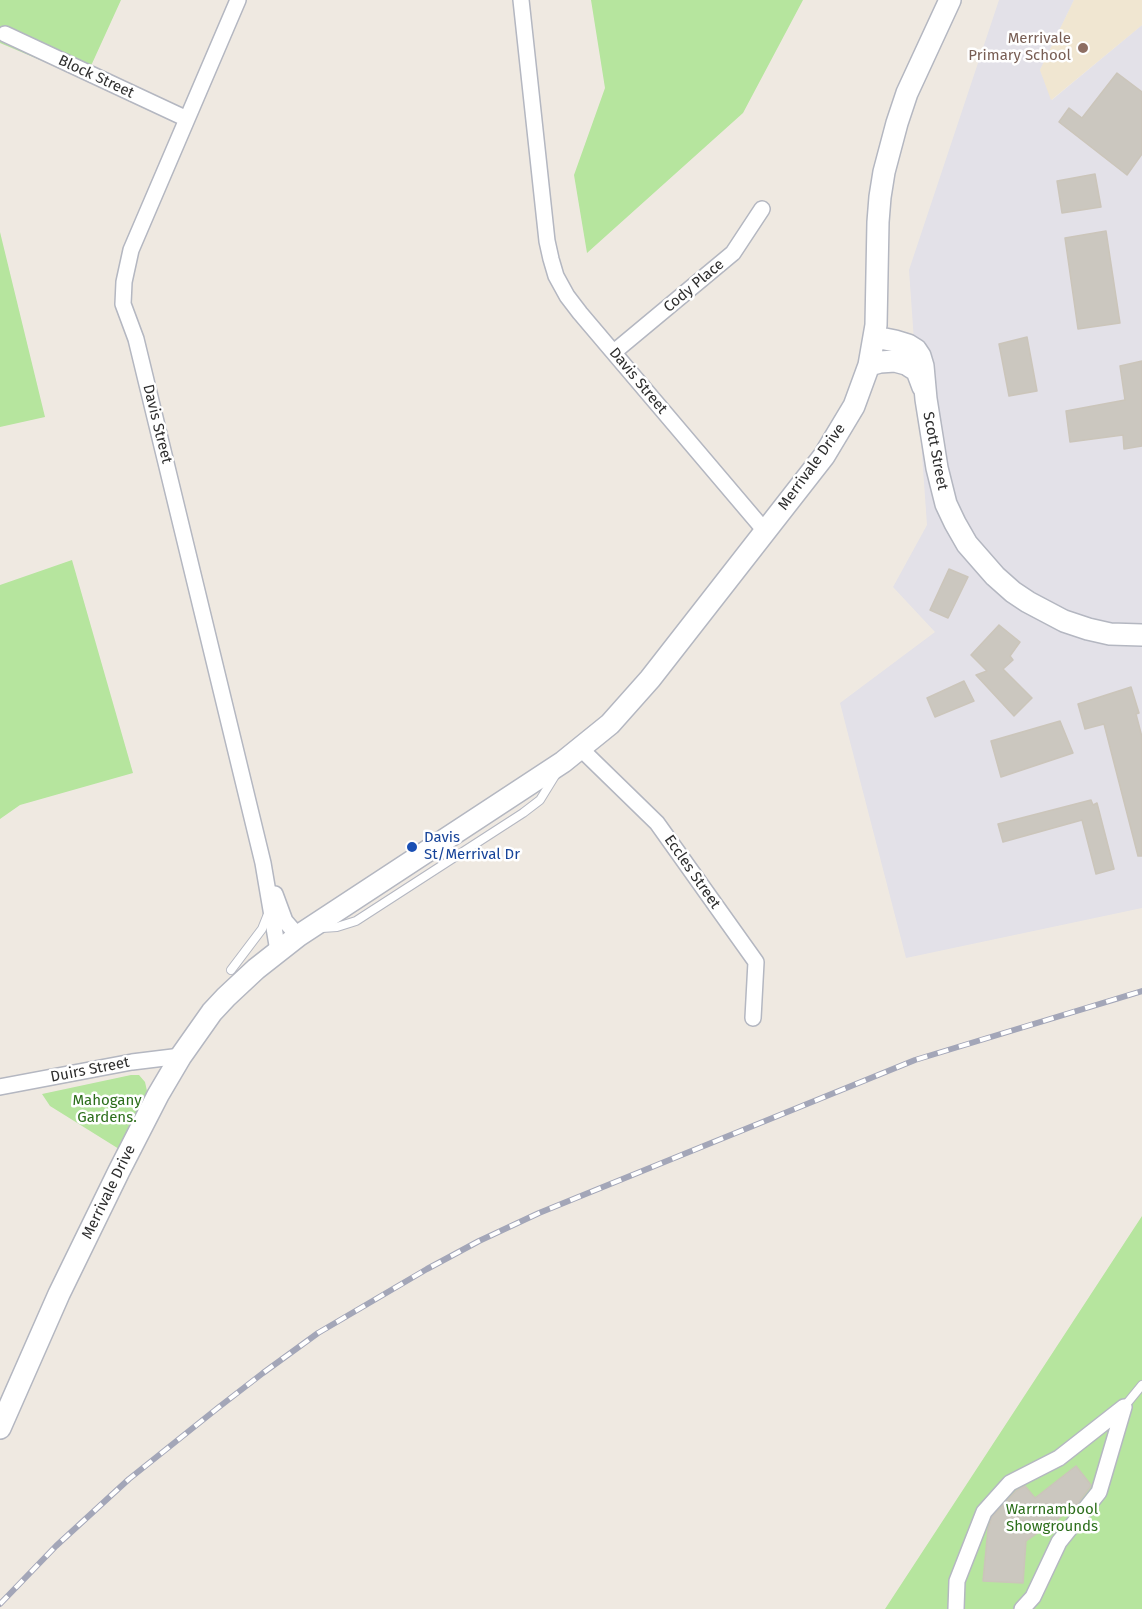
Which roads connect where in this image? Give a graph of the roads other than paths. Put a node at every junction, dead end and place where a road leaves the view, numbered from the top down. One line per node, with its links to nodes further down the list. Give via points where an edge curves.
1 (238, 0): 5 (street, Davis Street)
2 (521, 0): 8 (street, Davis Street, via 550,259 567,296)
3 (950, 0): 7 (street, Merrivale Drive, via 907,93 884,172 878,222)
4 (5, 34): 5 (street, Block Street)
5 (187, 120): 14 (street, Davis Street, via 131,250 123,304 136,339)
6 (762, 209): 8 (street, Cody Place, via 733,253)
7 (875, 337): 9 (street, Merrivale Drive); 10 (street, Scott Street, via 902,343 918,353)
8 (614, 352): 11 (street, Davis Street)
9 (869, 365): 10 (street, Scott Street, via 895,361 910,365 920,377); 11 (street, Merrivale Drive, via 854,406 824,456)
10 (926, 399): 12 (street, Scott Street, via 946,504 967,544 994,576 1028,602 1064,621 1110,634)
11 (765, 531): 13 (street, Merrivale Drive, via 623,711)
12 (1142, 635)
13 (581, 749): 16 (street, Merrivale Drive); 19 (street, Eccles Street, via 657,823 756,963)
14 (263, 863): 15 (street, Davis Street); 16 (street, Davis Street, via 285,921)
15 (269, 900): 17 (street, Davis Street); 18 (lane, via 262,929)
16 (302, 934): 17 (street, Merrivale Drive)
17 (278, 951): 20 (street, Merrivale Drive, via 226,997)
18 (231, 970)
19 (753, 1018)
20 (181, 1056): 21 (street, Duirs Street); 24 (street, Merrivale Drive, via 133,1142 69,1273)
21 (0, 1087)
22 (1142, 1385): 23 (lane)
23 (1124, 1407): 25 (street, via 1059,1458 1010,1483 984,1512 957,1581); 26 (street, via 1099,1492 1059,1542 1033,1597)
24 (0, 1428)
25 (956, 1609)
26 (1022, 1609)

